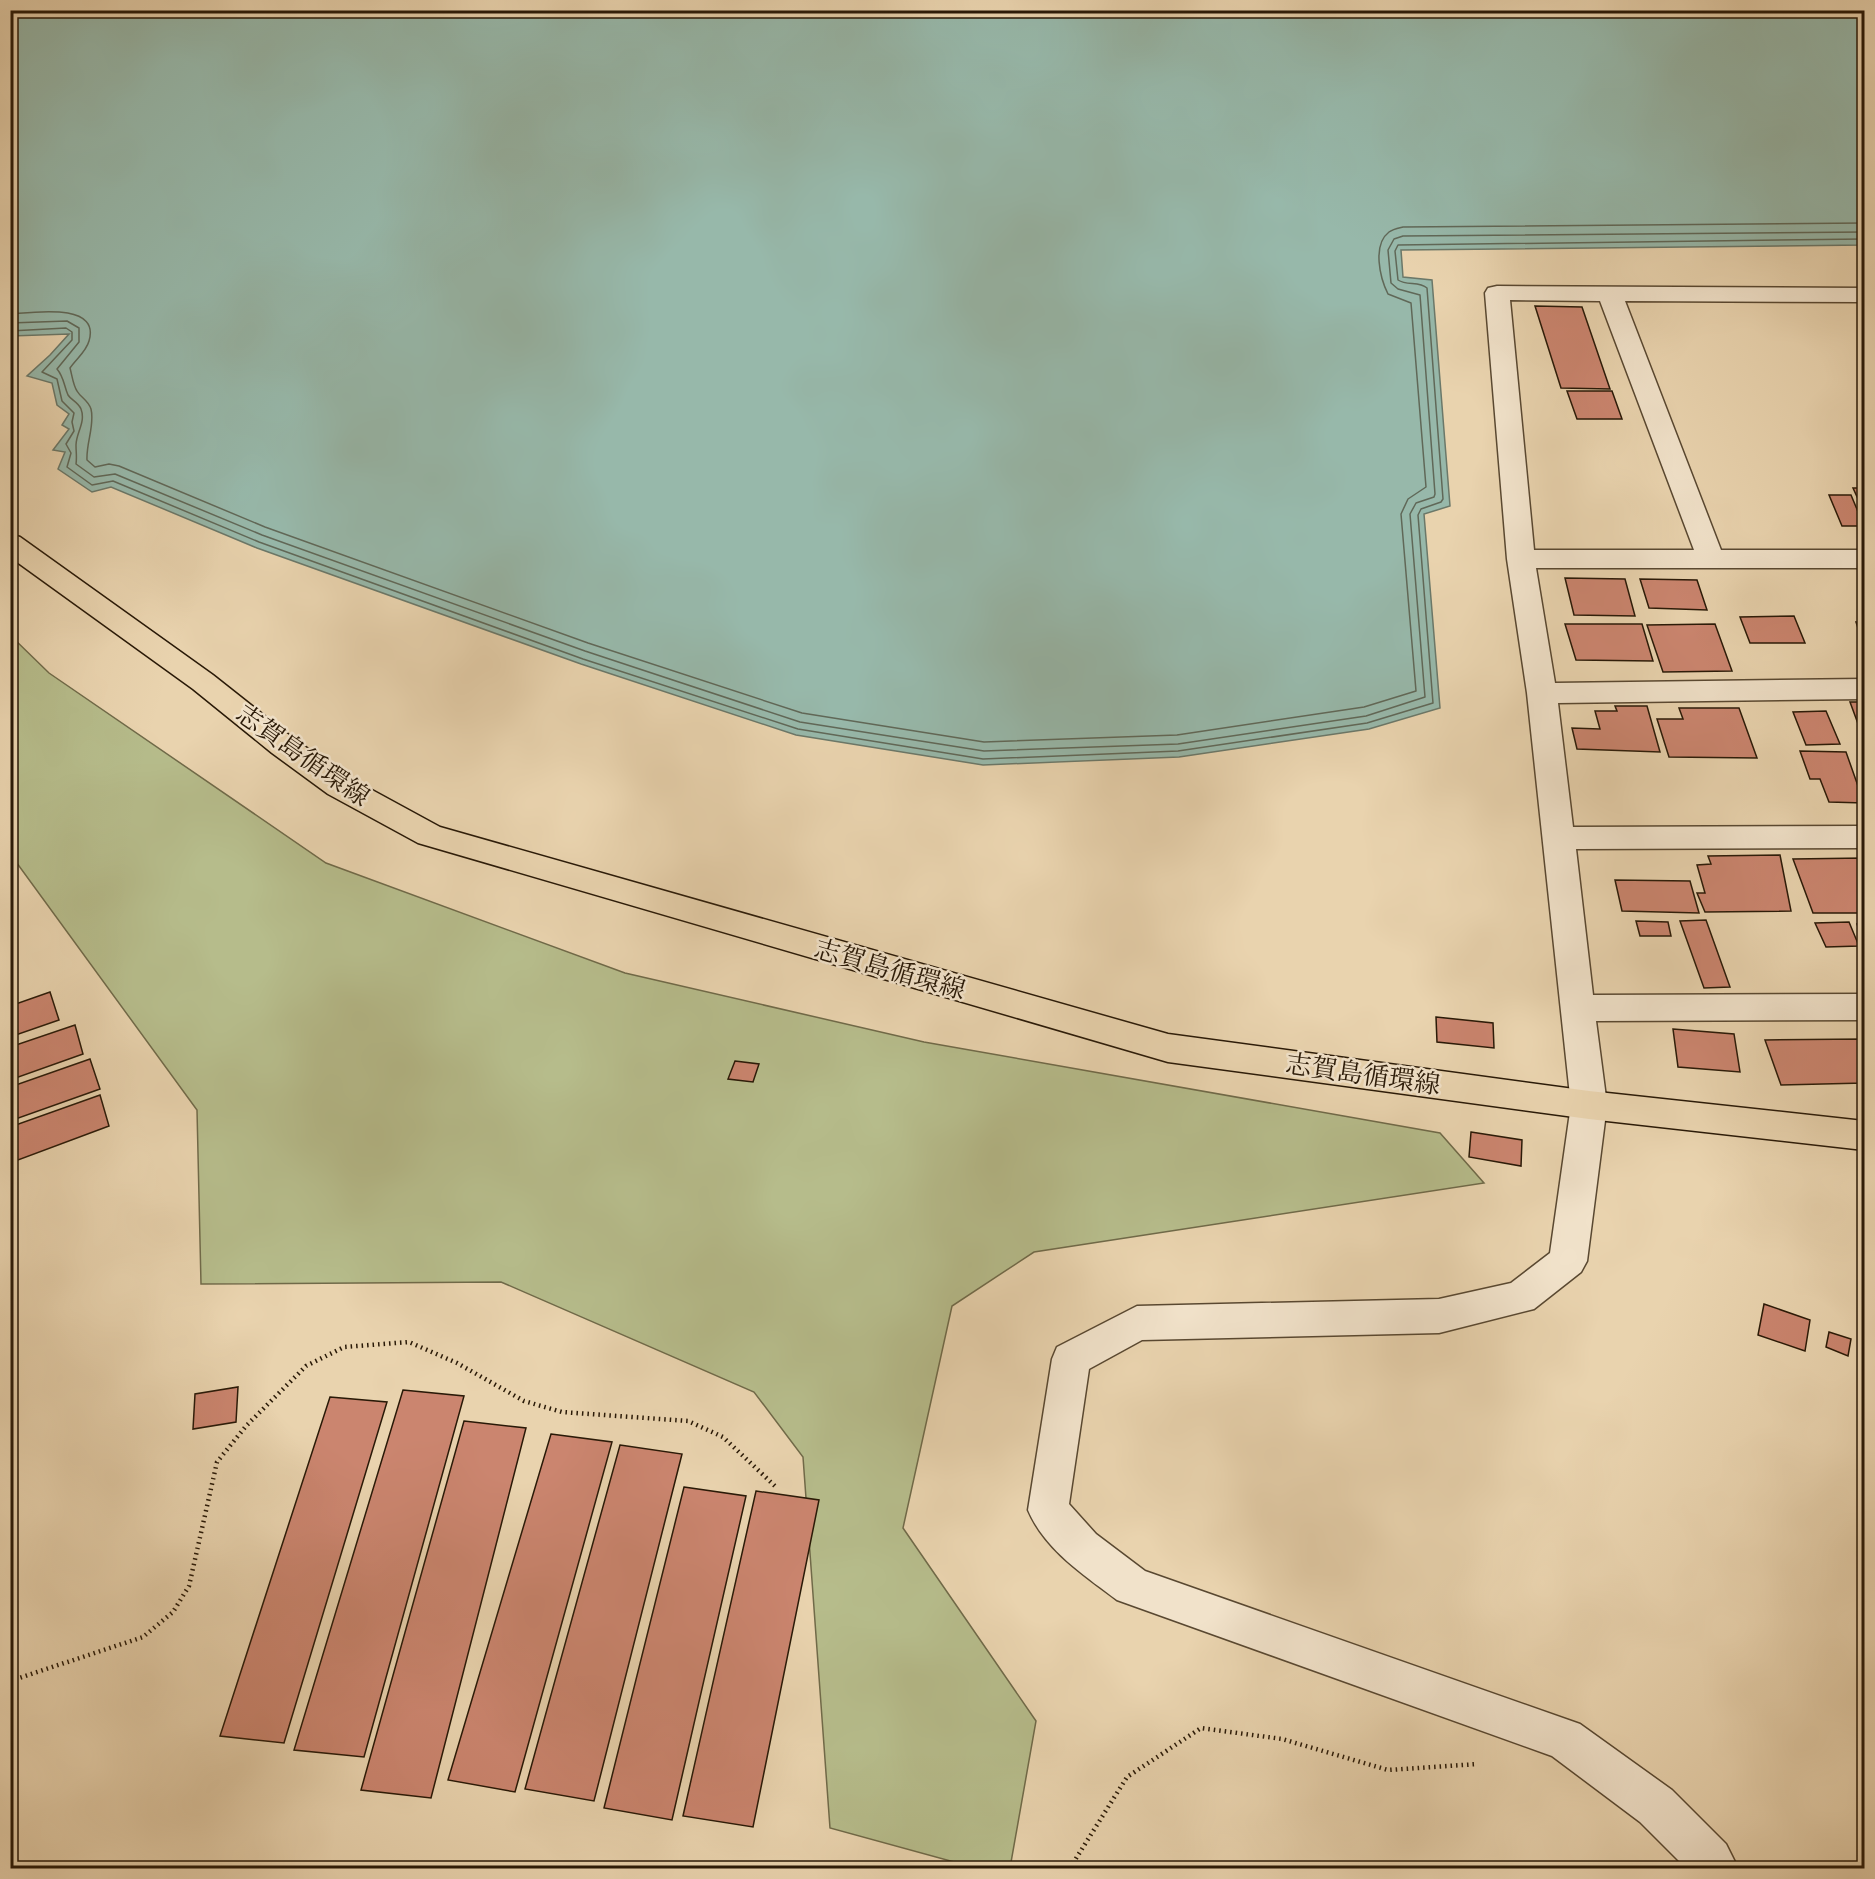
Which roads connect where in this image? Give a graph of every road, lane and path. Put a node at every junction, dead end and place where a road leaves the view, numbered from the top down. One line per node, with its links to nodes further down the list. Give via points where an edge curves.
1 (1610, 294): 2 (street); 4 (street, via 1497,293); 5 (street)
2 (1864, 295)
3 (10, 543): 13 (main road, 志賀島循環線, via 339,786 429,835 1168,1048)
4 (1521, 559): 5 (street); 8 (street)
5 (1711, 559): 6 (street)
6 (1864, 559)
7 (1864, 689): 8 (street)
8 (1542, 693): 10 (street)
9 (1864, 837): 10 (street)
10 (1559, 838): 12 (street)
11 (1864, 1007): 12 (street)
12 (1578, 1008): 13 (street)
13 (1589, 1105): 14 (main road, 志賀島循環線); 19 (street, via 1568,1261 1521,1297 1439,1316 1137,1323 1071,1359 1048,1510 1081,1548 1132,1586 1565,1739 1656,1806)
14 (1864, 1136)
15 (776, 1487): 16 (path, via 723,1437 688,1421 561,1412 524,1401 457,1363 409,1342 344,1347 306,1366 246,1426 217,1462 189,1586 174,1612 142,1637)
16 (10, 1681)
17 (1489, 1764): 18 (path, via 1388,1770 1282,1739 1201,1728 1127,1777)
18 (1070, 1869)
19 (1715, 1869)

